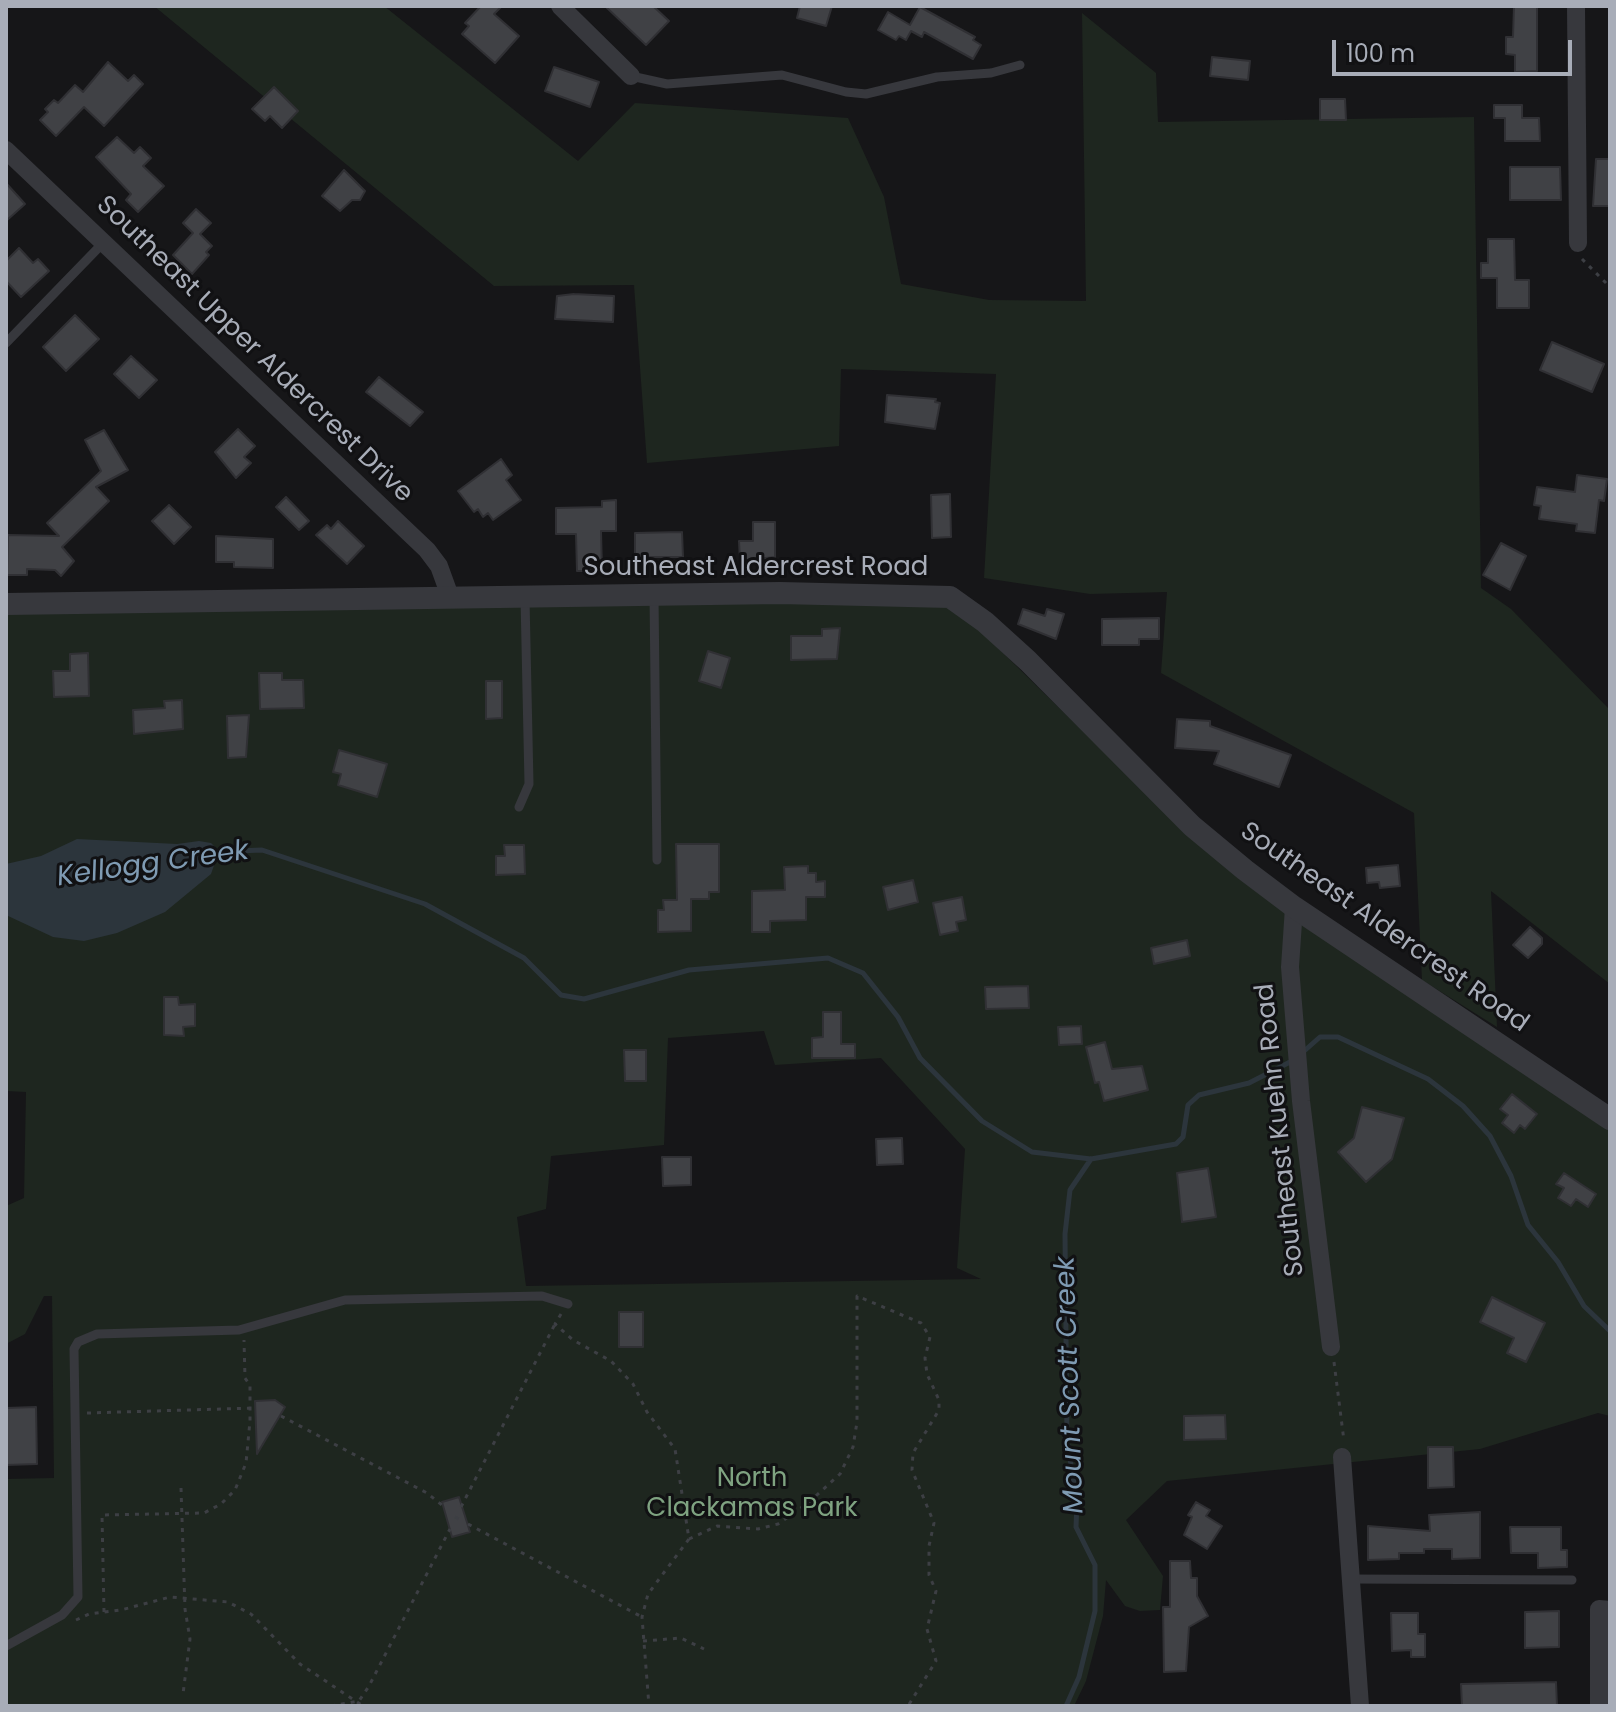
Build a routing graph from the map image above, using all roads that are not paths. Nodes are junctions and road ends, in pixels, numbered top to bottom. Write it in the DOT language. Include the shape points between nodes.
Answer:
graph roads {
  1 [pos="560,6"];
  2 [pos="1576,6"];
  3 [pos="1020,65"];
  4 [pos="631,76"];
  5 [pos="6,150"];
  6 [pos="104,242"];
  7 [pos="1578,243"];
  8 [pos="6,343"];
  9 [pos="654,595"];
  10 [pos="525,598"];
  11 [pos="451,599"];
  12 [pos="6,604"];
  13 [pos="519,807"];
  14 [pos="657,860"];
  15 [pos="1294,907"];
  16 [pos="1610,1119"];
  17 [pos="568,1304"];
  18 [pos="1331,1347"];
  19 [pos="1342,1457"];
  20 [pos="1350,1579"];
  21 [pos="1572,1580"];
  22 [pos="1604,1610"];
  23 [pos="6,1646"];
  24 [pos="1360,1706"];
  25 [pos="1599,1706"];
  1 -- 4 [label="street"];
  2 -- 7 [label="street"];
  3 -- 4 [label="lane" via="866,94 782,75 667,84"];
  5 -- 6 [label="street, Southeast Upper Aldercrest Drive"];
  6 -- 8 [label="lane"];
  6 -- 11 [label="street, Southeast Upper Aldercrest Drive" via="427,550"];
  9 -- 10 [label="street, Southeast Aldercrest Road"];
  9 -- 14 [label="lane"];
  9 -- 15 [label="street, Southeast Aldercrest Road" via="950,597 1028,661 1192,826"];
  10 -- 11 [label="street, Southeast Aldercrest Road"];
  10 -- 13 [label="lane" via="529,784"];
  11 -- 12 [label="street, Southeast Aldercrest Road"];
  15 -- 16 [label="street, Southeast Aldercrest Road"];
  15 -- 18 [label="street, Southeast Kuehn Road" via="1289,946 1301,1101"];
  17 -- 23 [label="lane" via="542,1296 345,1300 239,1330 97,1334 78,1342 74,1349 79,1590 74,1605 62,1615"];
  19 -- 20 [label="street"];
  20 -- 21 [label="lane"];
  20 -- 24 [label="street"];
  22 -- 25 [label="street"];
}
